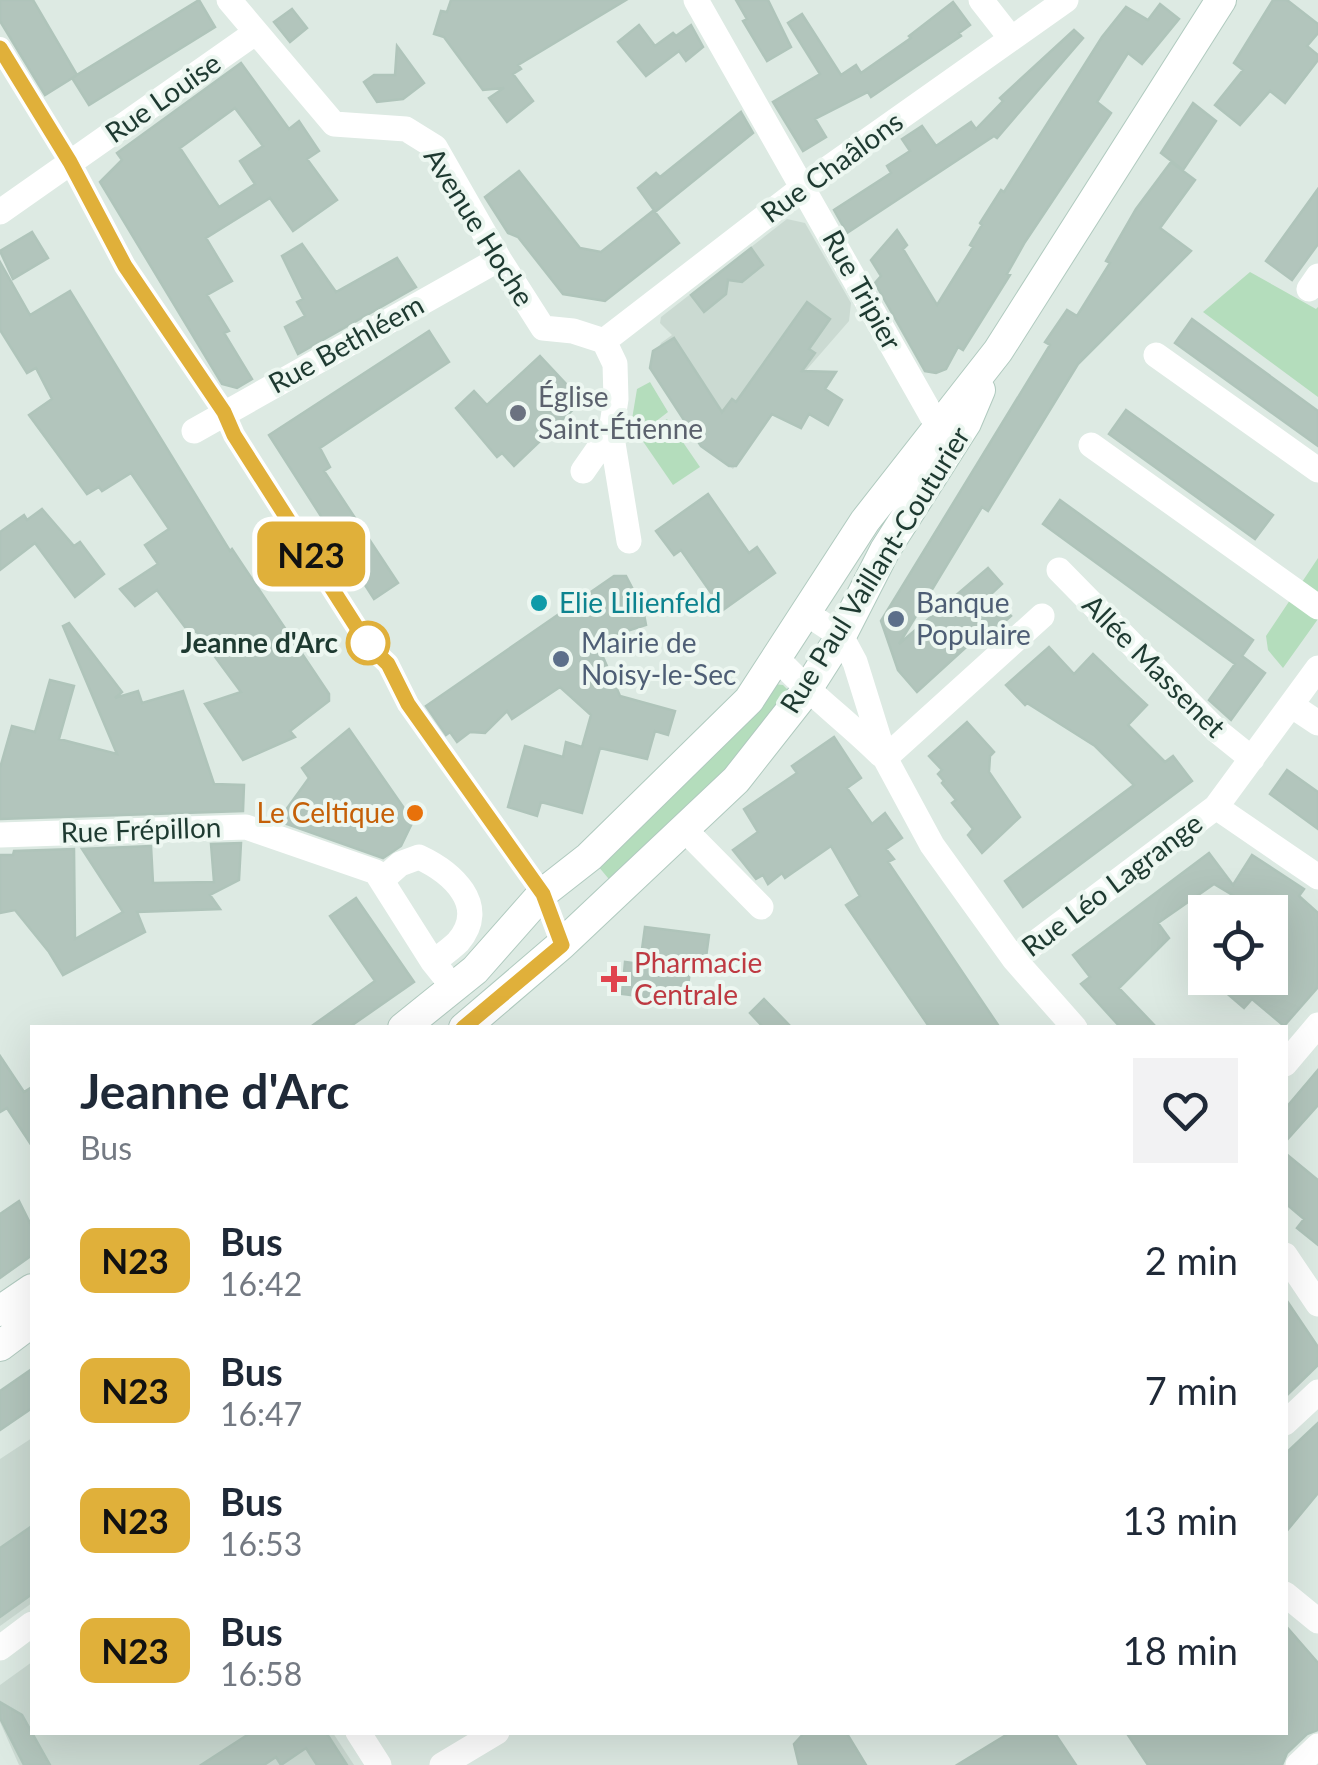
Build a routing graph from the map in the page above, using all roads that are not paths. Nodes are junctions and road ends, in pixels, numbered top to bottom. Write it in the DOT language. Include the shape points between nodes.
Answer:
graph roads {
  1 [pos="230,0"];
  2 [pos="696,0"];
  3 [pos="982,0"];
  4 [pos="1066,0"];
  5 [pos="1221,0"];
  6 [pos="255,33"];
  7 [pos="1010,37"];
  8 [pos="804,186"];
  9 [pos="0,212"];
  10 [pos="498,258"];
  11 [pos="604,341"];
  12 [pos="998,351"];
  13 [pos="1156,354"];
  14 [pos="938,425"];
  15 [pos="194,431"];
  16 [pos="611,432"];
  17 [pos="1091,445"];
  18 [pos="1318,470"];
  19 [pos="583,471"];
  20 [pos="865,521"];
  21 [pos="629,541"];
  22 [pos="885,550"];
  23 [pos="1059,570"];
  24 [pos="1318,607"];
  25 [pos="806,613"];
  26 [pos="1042,616"];
  27 [pos="841,636"];
  28 [pos="777,658"];
  29 [pos="1318,668"];
  30 [pos="806,691"];
  31 [pos="1291,704"];
  32 [pos="1318,723"];
  33 [pos="884,758"];
  34 [pos="1252,758"];
  35 [pos="1216,806"];
  36 [pos="685,830"];
  37 [pos="0,835"];
  38 [pos="1318,877"];
  39 [pos="382,880"];
  40 [pos="543,894"];
  41 [pos="761,907"];
  42 [pos="518,924"];
  43 [pos="562,945"];
  44 [pos="1014,959"];
  45 [pos="434,962"];
  46 [pos="534,970"];
  47 [pos="453,987"];
  48 [pos="407,1025"];
  49 [pos="468,1025"];
  50 [pos="1073,1025"];
  51 [pos="1318,1025"];
  52 [pos="1288,1060"];
  53 [pos="1288,1259"];
  54 [pos="30,1290"];
  55 [pos="1318,1304"];
  56 [pos="0,1311"];
  57 [pos="30,1324"];
  58 [pos="0,1346"];
  59 [pos="1318,1392"];
  60 [pos="1288,1420"];
  61 [pos="1288,1596"];
  62 [pos="1318,1621"];
  63 [pos="30,1626"];
  64 [pos="0,1648"];
  65 [pos="360,1735"];
  66 [pos="491,1735"];
  67 [pos="1318,1746"];
  68 [pos="375,1762"];
  69 [pos="442,1765"];
  70 [pos="1298,1765"];
  1 -- 6 [label="street, Avenue Hoche"];
  2 -- 8 [label="street, Rue Tripier"];
  3 -- 7 [label="street"];
  4 -- 7 [label="street, Rue Chaâlons"];
  5 -- 12 [label="main road, Rue Paul Vaillant-Couturier"];
  6 -- 9 [label="street, Rue Louise"];
  6 -- 10 [label="street, Avenue Hoche" via="334,124 406,128 436,147"];
  7 -- 8 [label="street, Rue Chaâlons"];
  8 -- 11 [label="street, Rue Chaâlons"];
  8 -- 14 [label="street, Rue Tripier"];
  10 -- 11 [label="street, Avenue Hoche" via="543,328"];
  10 -- 15 [label="street, Rue Bethléem"];
  11 -- 16 [label="street" via="615,364"];
  12 -- 14 [label="main road, Rue Paul Vaillant-Couturier"];
  12 -- 22 [label="main road, Rue Paul Vaillant-Couturier" via="966,423"];
  13 -- 18 [label="street"];
  14 -- 20 [label="main road, Rue Paul Vaillant-Couturier"];
  16 -- 19 [label="street"];
  16 -- 21 [label="street"];
  17 -- 24 [label="street"];
  20 -- 22 [label="street" via="878,531"];
  20 -- 25 [label="main road, Rue Paul Vaillant-Couturier"];
  22 -- 27 [label="main road, Rue Paul Vaillant-Couturier"];
  23 -- 34 [label="street, Allée Massenet" via="1216,730"];
  25 -- 27 [label="street"];
  25 -- 28 [label="main road, Rue Paul Vaillant-Couturier"];
  26 -- 33 [label="street"];
  27 -- 30 [label="main road, Rue Paul Vaillant-Couturier"];
  27 -- 33 [label="street"];
  28 -- 30 [label="street"];
  28 -- 40 [label="main road, Rue Paul Vaillant-Couturier" via="710,740"];
  29 -- 31 [label="street, Rue Léo Lagrange"];
  30 -- 33 [label="street"];
  30 -- 36 [label="main road, Rue Paul Vaillant-Couturier" via="736,780"];
  31 -- 32 [label="street"];
  31 -- 34 [label="street, Rue Léo Lagrange"];
  33 -- 44 [label="street" via="932,844"];
  34 -- 35 [label="street, Rue Léo Lagrange"];
  35 -- 38 [label="street"];
  35 -- 44 [label="street, Rue Léo Lagrange"];
  36 -- 41 [label="street"];
  36 -- 43 [label="main road, Rue Paul Vaillant-Couturier"];
  37 -- 39 [label="street, Rue Frépillon" via="246,827 376,872"];
  39 -- 45 [label="street"];
  39 -- 45 [label="street" via="419,857 460,884 469,921 460,941"];
  40 -- 42 [label="main road, Rue Paul Vaillant-Couturier"];
  40 -- 43 [label="main road"];
  42 -- 46 [label="main road"];
  42 -- 47 [label="main road, Rue Paul Vaillant-Couturier"];
  43 -- 46 [label="main road, Rue Paul Vaillant-Couturier"];
  44 -- 50 [label="street"];
  45 -- 47 [label="street"];
  46 -- 49 [label="main road, Rue Paul Vaillant-Couturier"];
  47 -- 48 [label="main road, Rue Paul Vaillant-Couturier"];
  51 -- 52 [label="street"];
  53 -- 55 [label="street"];
  54 -- 56 [label="main road"];
  57 -- 58 [label="main road"];
  59 -- 60 [label="street"];
  61 -- 62 [label="street"];
  63 -- 64 [label="street"];
  65 -- 68 [label="street"];
  66 -- 69 [label="street"];
  67 -- 70 [label="street"];
}
